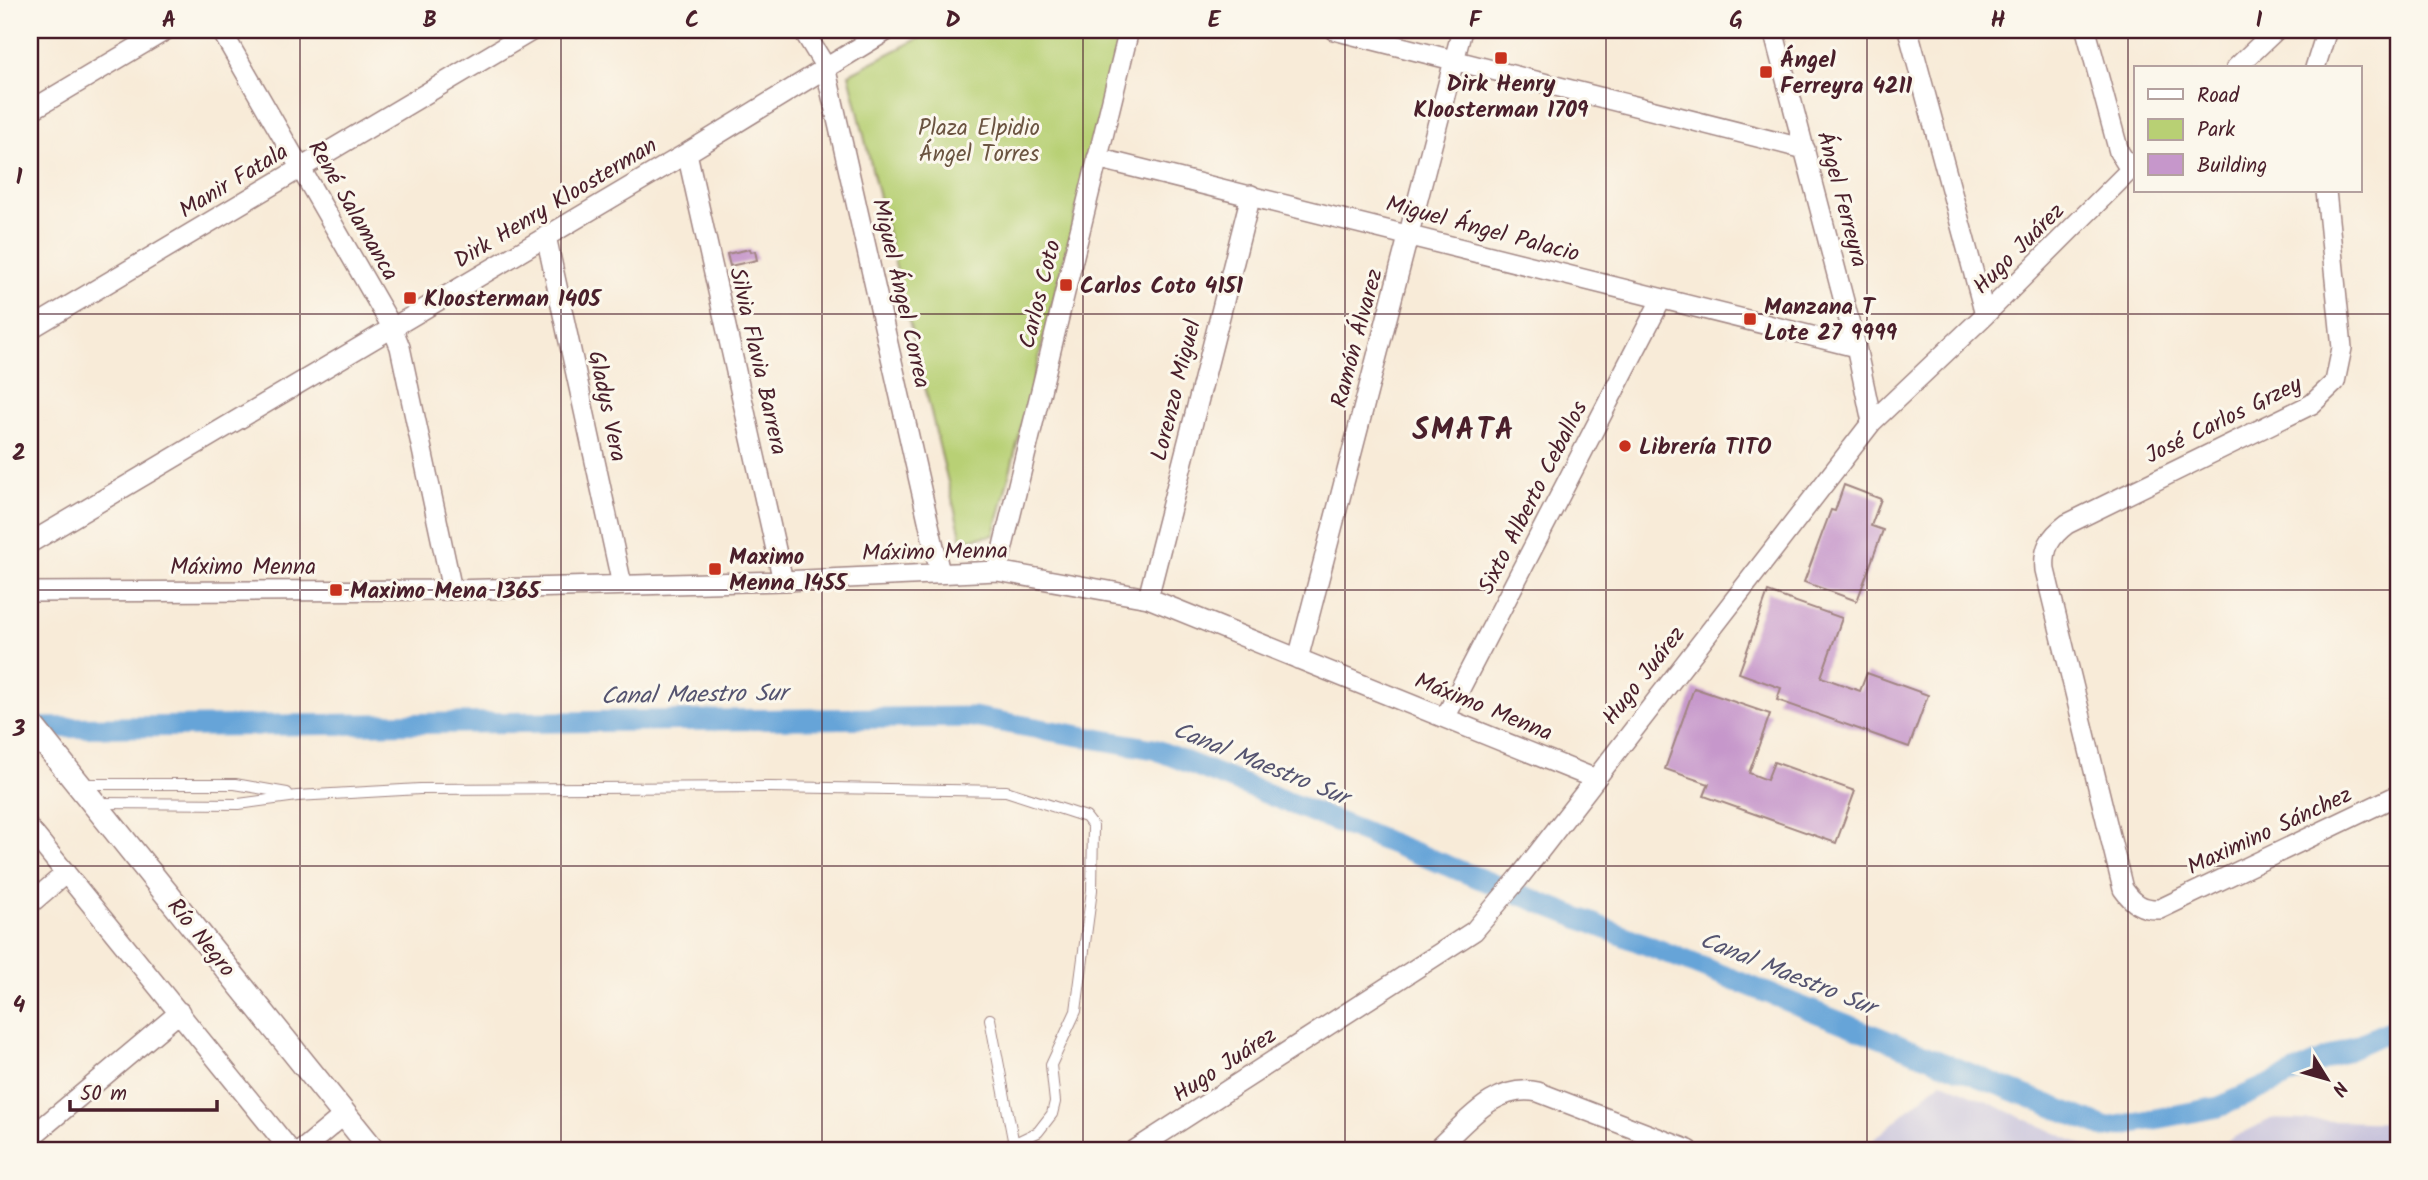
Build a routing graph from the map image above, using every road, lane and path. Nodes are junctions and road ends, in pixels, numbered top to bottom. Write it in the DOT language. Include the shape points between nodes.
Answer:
graph roads {
  1 [pos="166,30"];
  2 [pos="221,30"];
  3 [pos="533,30"];
  4 [pos="803,30"];
  5 [pos="888,30"];
  6 [pos="1129,30"];
  7 [pos="1334,30"];
  8 [pos="1462,30"];
  9 [pos="1773,30"];
  10 [pos="1908,30"];
  11 [pos="2086,30"];
  12 [pos="2327,30"];
  13 [pos="2273,31"];
  14 [pos="1454,60"];
  15 [pos="825,66"];
  16 [pos="2238,66"];
  17 [pos="2316,66"];
  18 [pos="30,111"];
  19 [pos="1805,149"];
  20 [pos="687,153"];
  21 [pos="1097,158"];
  22 [pos="2133,167"];
  23 [pos="302,168"];
  24 [pos="2326,192"];
  25 [pos="1251,195"];
  26 [pos="1409,234"];
  27 [pos="546,236"];
  28 [pos="1661,300"];
  29 [pos="1985,315"];
  30 [pos="393,327"];
  31 [pos="30,329"];
  32 [pos="1856,347"];
  33 [pos="1872,422"];
  34 [pos="30,543"];
  35 [pos="996,571"];
  36 [pos="940,573"];
  37 [pos="783,581"];
  38 [pos="622,585"];
  39 [pos="452,590"];
  40 [pos="30,592"];
  41 [pos="1147,598"];
  42 [pos="1298,659"];
  43 [pos="1446,716"];
  44 [pos="30,724"];
  45 [pos="1594,778"];
  46 [pos="87,793"];
  47 [pos="2398,795"];
  48 [pos="298,796"];
  49 [pos="30,829"];
  50 [pos="66,873"];
  51 [pos="30,904"];
  52 [pos="2160,909"];
  53 [pos="180,1012"];
  54 [pos="990,1019"];
  55 [pos="344,1115"];
  56 [pos="30,1138"];
  57 [pos="1014,1147"];
  58 [pos="290,1150"];
  59 [pos="302,1150"];
  60 [pos="373,1150"];
  61 [pos="1135,1150"];
  62 [pos="1436,1150"];
  63 [pos="1689,1150"];
  1 -- 18 [label="street"];
  2 -- 23 [label="street, René Salamanca"];
  3 -- 23 [label="street, Manir Fatala"];
  4 -- 15 [label="street, Miguel Ángel Correa"];
  5 -- 15 [label="street, Dirk Henry Kloosterman"];
  6 -- 21 [label="street, Carlos Coto"];
  7 -- 14 [label="street"];
  8 -- 14 [label="street, Ramón Álvarez"];
  9 -- 19 [label="street, Ángel Ferreyra"];
  10 -- 29 [label="street"];
  11 -- 22 [label="street" via="2119,152"];
  12 -- 17 [label="street"];
  13 -- 16 [label="street"];
  14 -- 19 [label="street"];
  14 -- 26 [label="street, Ramón Álvarez"];
  15 -- 20 [label="street, Dirk Henry Kloosterman"];
  15 -- 36 [label="street, Miguel Ángel Correa"];
  19 -- 32 [label="street, Ángel Ferreyra"];
  20 -- 27 [label="street, Dirk Henry Kloosterman"];
  20 -- 37 [label="street, Silvia Flavia Barrera"];
  21 -- 25 [label="street, Miguel Ángel Palacio"];
  21 -- 35 [label="street, Carlos Coto"];
  22 -- 29 [label="street, Hugo Juárez"];
  23 -- 30 [label="street, René Salamanca"];
  23 -- 31 [label="street, Manir Fatala"];
  24 -- 52 [label="street, José Carlos Grzey" via="2342,348 2335,382 2312,404 2067,524 2047,545 2045,570 2123,889 2147,910"];
  25 -- 26 [label="street, Miguel Ángel Palacio"];
  25 -- 41 [label="street, Lorenzo Miguel"];
  26 -- 28 [label="street, Miguel Ángel Palacio"];
  26 -- 42 [label="street, Ramón Álvarez"];
  27 -- 30 [label="street, Dirk Henry Kloosterman"];
  27 -- 38 [label="street, Gladys Vera"];
  28 -- 32 [label="street, Miguel Ángel Palacio"];
  28 -- 43 [label="street, Sixto Alberto Ceballos"];
  29 -- 33 [label="street, Hugo Juárez"];
  30 -- 34 [label="street, Dirk Henry Kloosterman"];
  30 -- 39 [label="street, René Salamanca"];
  32 -- 33 [label="street, Ángel Ferreyra"];
  33 -- 45 [label="street, Hugo Juárez"];
  35 -- 36 [label="street, Máximo Menna"];
  35 -- 41 [label="street, Máximo Menna"];
  36 -- 37 [label="street, Máximo Menna"];
  37 -- 38 [label="street, Máximo Menna"];
  38 -- 39 [label="street, Máximo Menna"];
  39 -- 40 [label="street, Máximo Menna"];
  41 -- 42 [label="street, Máximo Menna"];
  42 -- 43 [label="street, Máximo Menna"];
  43 -- 45 [label="street, Máximo Menna"];
  44 -- 46 [label="street, Río Negro"];
  45 -- 61 [label="street, Hugo Juárez" via="1474,931"];
  46 -- 48 [label="lane" via="239,804"];
  46 -- 48 [label="lane" via="235,783"];
  46 -- 55 [label="street, Río Negro"];
  47 -- 52 [label="street, Maximino Sánchez"];
  48 -- 57 [label="lane" via="420,789 1006,791 1086,817 1093,826 1092,890 1076,1011 1051,1065 1052,1114 1038,1132"];
  49 -- 50 [label="street"];
  50 -- 51 [label="street"];
  50 -- 53 [label="street"];
  53 -- 56 [label="street"];
  53 -- 58 [label="street"];
  54 -- 57 [label="lane"];
  55 -- 59 [label="street"];
  55 -- 60 [label="street, Río Negro"];
  62 -- 63 [label="street" via="1490,1100 1520,1088"];
}
